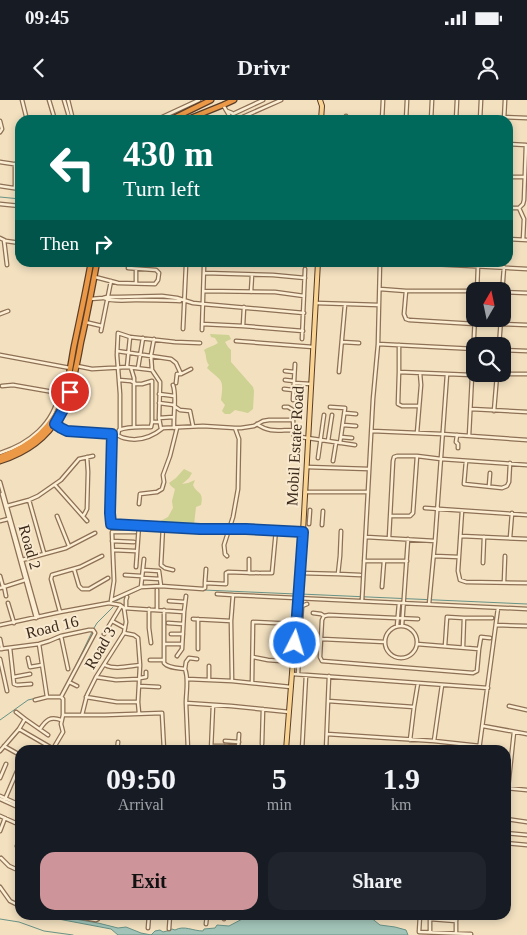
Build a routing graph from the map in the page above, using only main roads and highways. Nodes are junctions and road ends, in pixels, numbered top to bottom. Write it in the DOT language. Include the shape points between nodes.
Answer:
graph roads {
  1 [pos="228,100"];
  2 [pos="234,100"];
  3 [pos="320,100"];
  4 [pos="211,101"];
  5 [pos="182,115"];
  6 [pos="193,115"];
  7 [pos="198,115"];
  8 [pos="321,115"];
  9 [pos="90,267"];
  10 [pos="96,267"];
  11 [pos="318,267"];
  12 [pos="68,388"];
  13 [pos="0,457"];
  14 [pos="0,461"];
  15 [pos="286,745"];
  1 -- 6 [label="highway"];
  2 -- 7 [label="highway"];
  3 -- 8 [label="main road"];
  4 -- 5 [label="highway"];
  9 -- 12 [label="highway"];
  10 -- 12 [label="highway" via="77,366"];
  11 -- 15 [label="main road, Mobil Estate Road" via="303,532"];
  12 -- 13 [label="highway" via="57,413 44,431 23,447"];
  12 -- 14 [label="highway" via="65,406 44,437 34,446"];
}
